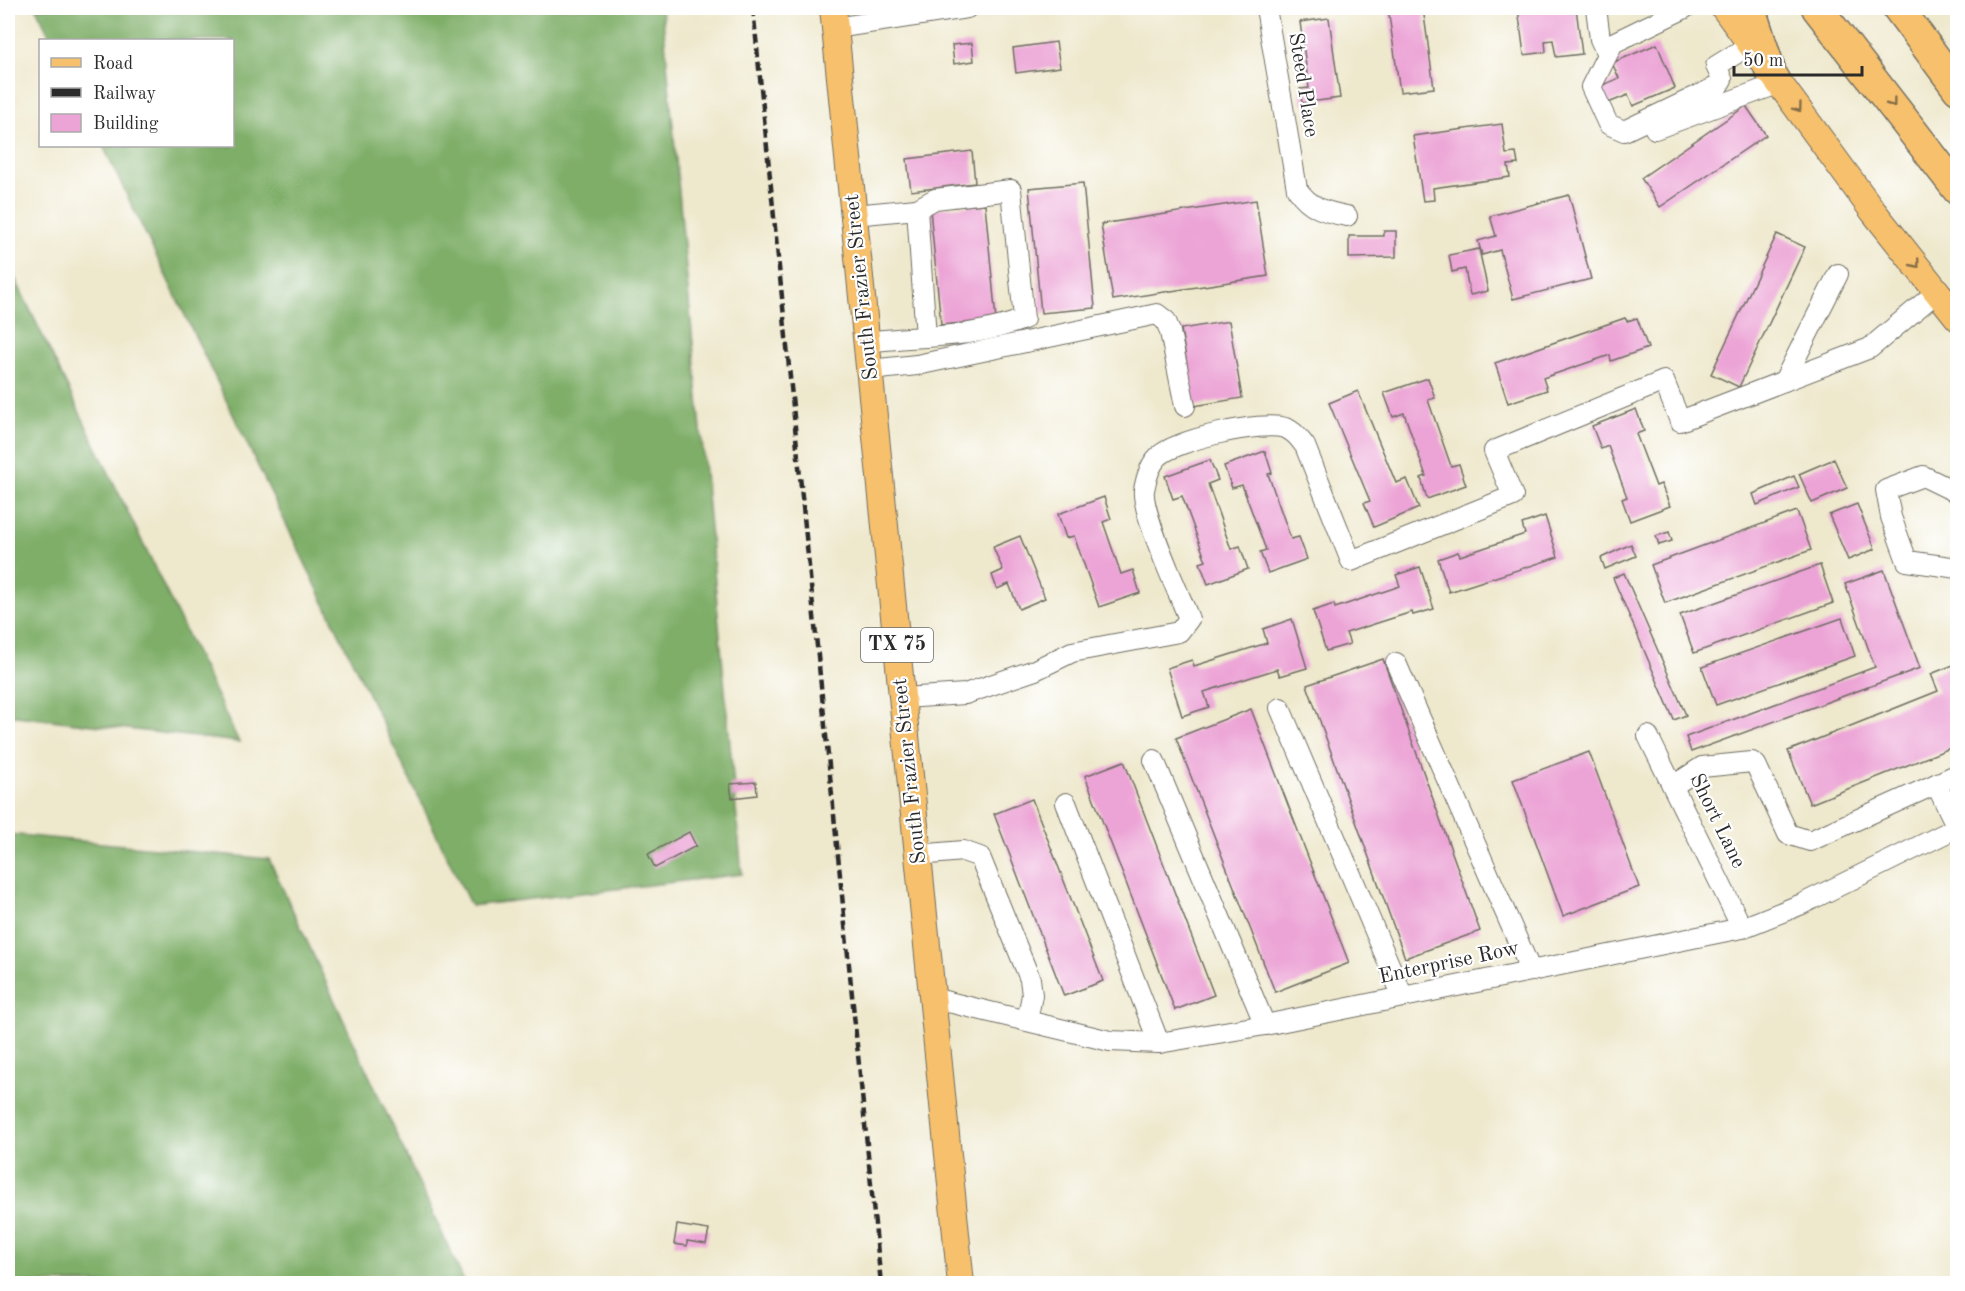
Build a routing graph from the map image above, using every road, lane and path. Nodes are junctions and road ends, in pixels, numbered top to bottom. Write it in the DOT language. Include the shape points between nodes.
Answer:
graph roads {
  1 [pos="967,8"];
  2 [pos="1266,8"];
  3 [pos="1596,8"];
  4 [pos="1685,8"];
  5 [pos="1724,8"];
  6 [pos="1750,8"];
  7 [pos="1817,8"];
  8 [pos="1898,8"];
  9 [pos="924,12"];
  10 [pos="887,14"];
  11 [pos="834,18"];
  12 [pos="1750,45"];
  13 [pos="1606,52"];
  14 [pos="1775,76"];
  15 [pos="1958,89"];
  16 [pos="1655,129"];
  17 [pos="1958,190"];
  18 [pos="917,209"];
  19 [pos="854,215"];
  20 [pos="1347,216"];
  21 [pos="1838,274"];
  22 [pos="1938,291"];
  23 [pos="1958,318"];
  24 [pos="926,337"];
  25 [pos="867,342"];
  26 [pos="870,370"];
  27 [pos="1784,381"];
  28 [pos="1185,406"];
  29 [pos="1958,493"];
  30 [pos="1958,568"];
  31 [pos="1396,663"];
  32 [pos="903,698"];
  33 [pos="1280,708"];
  34 [pos="1648,736"];
  35 [pos="1154,760"];
  36 [pos="1958,774"];
  37 [pos="1936,784"];
  38 [pos="1673,786"];
  39 [pos="1066,803"];
  40 [pos="1957,827"];
  41 [pos="918,855"];
  42 [pos="1742,928"];
  43 [pos="1531,971"];
  44 [pos="1403,997"];
  45 [pos="933,998"];
  46 [pos="1027,1021"];
  47 [pos="1265,1025"];
  48 [pos="1159,1043"];
  49 [pos="961,1284"];
  1 -- 9 [label="street"];
  2 -- 20 [label="street, Steed Place" via="1297,189 1306,202 1326,212"];
  3 -- 13 [label="street"];
  4 -- 13 [label="street" via="1613,44"];
  5 -- 12 [label="main road"];
  6 -- 14 [label="highway"];
  7 -- 17 [label="highway, one-way"];
  8 -- 15 [label="highway"];
  9 -- 10 [label="street"];
  10 -- 11 [label="street"];
  11 -- 19 [label="main road, South Frazier Street / TX 75"];
  12 -- 13 [label="street" via="1716,66 1722,79 1718,86 1624,131 1608,124 1591,87"];
  12 -- 14 [label="main road"];
  14 -- 16 [label="street"];
  14 -- 22 [label="main road, one-way"];
  18 -- 19 [label="street"];
  18 -- 24 [label="street"];
  18 -- 24 [label="street" via="935,199 1011,189 1024,319 998,329"];
  19 -- 25 [label="main road, South Frazier Street / TX 75"];
  21 -- 27 [label="street"];
  22 -- 23 [label="main road"];
  22 -- 27 [label="street" via="1870,348"];
  24 -- 25 [label="street"];
  25 -- 26 [label="main road, South Frazier Street / TX 75"];
  26 -- 28 [label="street" via="928,363 1157,314 1166,321 1170,332"];
  26 -- 32 [label="main road, South Frazier Street / TX 75"];
  27 -- 32 [label="street" via="1680,421 1664,381 1504,447 1494,452 1513,496 1352,561 1305,446 1287,428 1247,428 1174,444 1157,457 1149,472 1143,501 1190,619 1179,632 1072,652 1035,670 965,694"];
  29 -- 30 [label="street" via="1923,476 1887,490 1891,517 1907,561"];
  31 -- 43 [label="street"];
  32 -- 41 [label="main road, South Frazier Street / TX 75"];
  33 -- 44 [label="street"];
  34 -- 38 [label="street, Short Lane"];
  35 -- 47 [label="street"];
  36 -- 37 [label="street"];
  37 -- 38 [label="street" via="1810,841 1788,834 1752,762 1702,767"];
  37 -- 40 [label="street"];
  38 -- 42 [label="street, Short Lane"];
  39 -- 48 [label="street"];
  40 -- 42 [label="street, Enterprise Row" via="1802,904"];
  41 -- 45 [label="main road, South Frazier Street / TX 75"];
  41 -- 46 [label="street" via="963,851 980,857 1030,979 1032,995"];
  42 -- 43 [label="street, Enterprise Row"];
  43 -- 44 [label="street, Enterprise Row"];
  44 -- 47 [label="street, Enterprise Row"];
  45 -- 46 [label="street, Enterprise Row"];
  45 -- 49 [label="main road, South Frazier Street / TX 75"];
  46 -- 48 [label="street, Enterprise Row" via="1110,1041"];
  47 -- 48 [label="street, Enterprise Row"];
}
